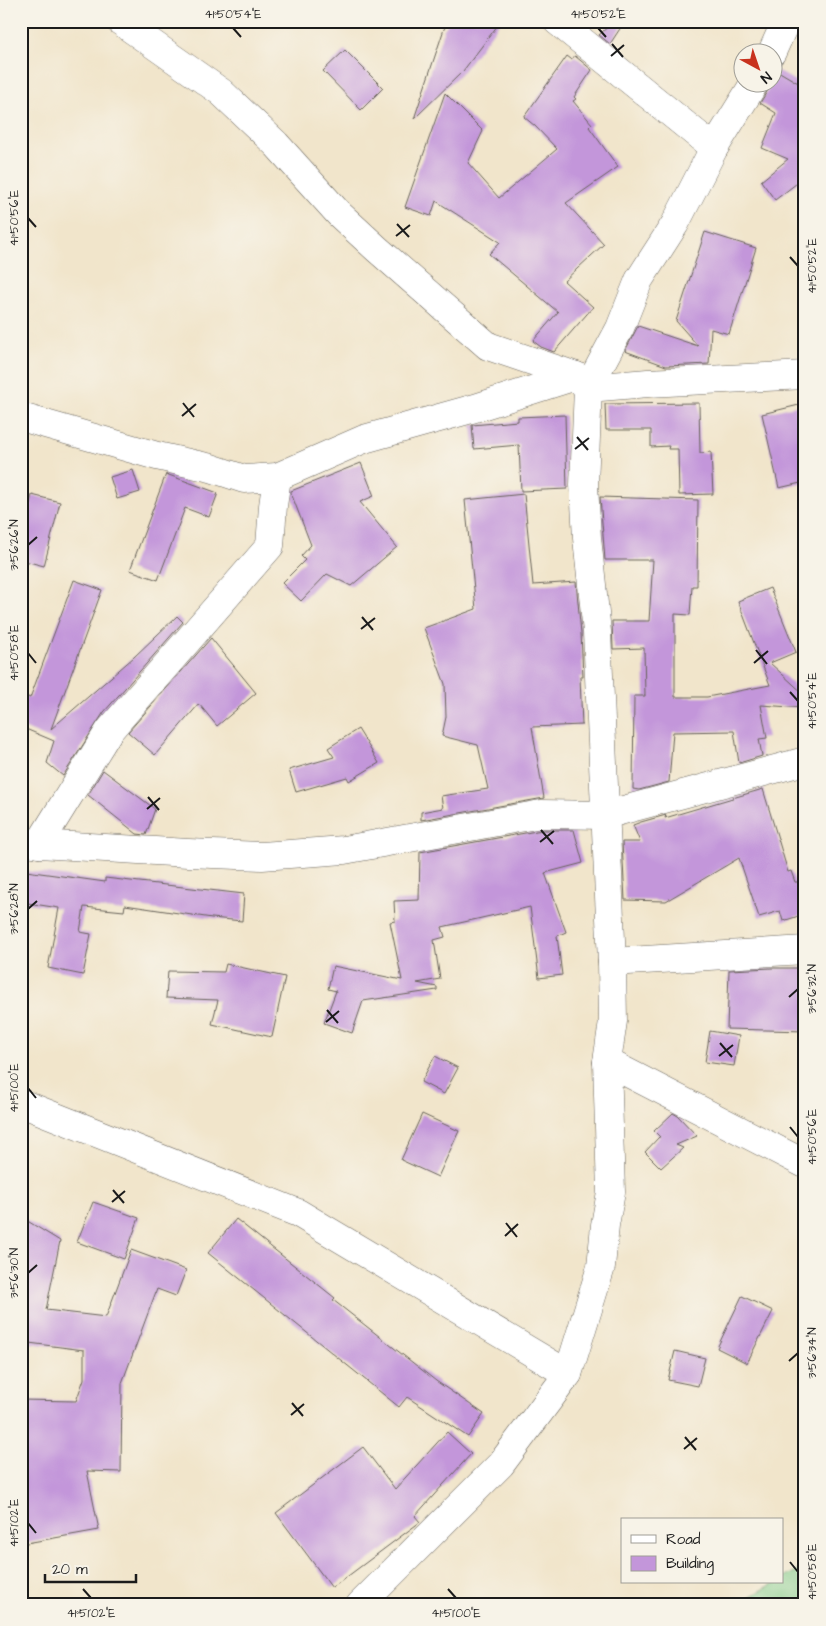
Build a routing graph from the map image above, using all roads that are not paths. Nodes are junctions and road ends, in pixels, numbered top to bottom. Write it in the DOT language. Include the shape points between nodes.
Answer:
graph roads {
  1 [pos="120,21"];
  2 [pos="557,21"];
  3 [pos="786,21"];
  4 [pos="777,42"];
  5 [pos="749,92"];
  6 [pos="714,148"];
  7 [pos="805,375"];
  8 [pos="582,382"];
  9 [pos="21,417"];
  10 [pos="277,477"];
  11 [pos="805,761"];
  12 [pos="604,816"];
  13 [pos="30,842"];
  14 [pos="805,950"];
  15 [pos="612,962"];
  16 [pos="607,1062"];
  17 [pos="21,1103"];
  18 [pos="805,1164"];
  19 [pos="568,1374"];
  20 [pos="360,1605"];
  1 -- 8 [label="street" via="221,92 276,144 339,214 488,346"];
  2 -- 6 [label="street"];
  3 -- 4 [label="street"];
  5 -- 6 [label="street"];
  6 -- 8 [label="street" via="675,224 639,280 620,328"];
  7 -- 8 [label="street" via="648,383"];
  8 -- 10 [label="street" via="364,439"];
  8 -- 12 [label="street" via="587,538 598,632"];
  9 -- 10 [label="street" via="244,479"];
  10 -- 13 [label="street" via="270,546 109,731"];
  11 -- 12 [label="street"];
  12 -- 13 [label="street" via="541,814 344,850 262,856"];
  12 -- 15 [label="street"];
  14 -- 15 [label="street"];
  15 -- 16 [label="street" via="613,1021"];
  16 -- 18 [label="street"];
  16 -- 19 [label="street" via="611,1192 601,1267"];
  17 -- 19 [label="street" via="298,1213"];
  19 -- 20 [label="street" via="501,1464"];
}
